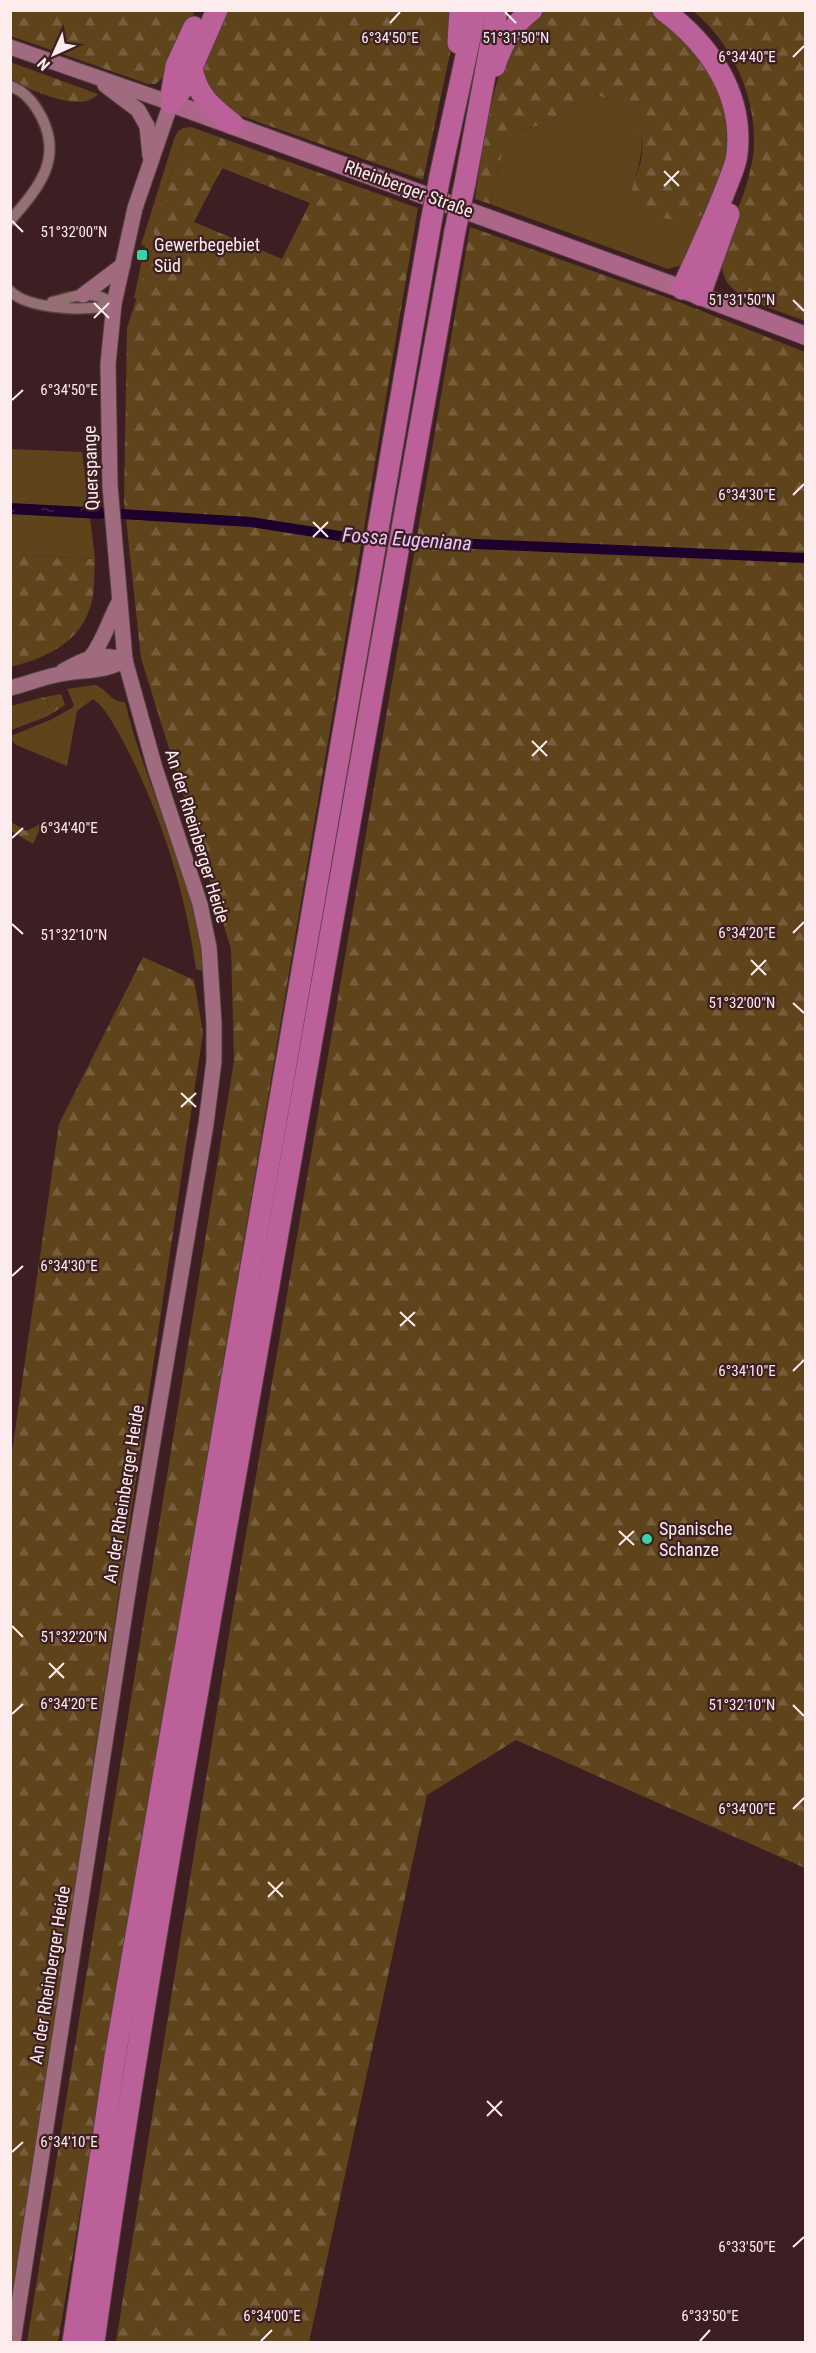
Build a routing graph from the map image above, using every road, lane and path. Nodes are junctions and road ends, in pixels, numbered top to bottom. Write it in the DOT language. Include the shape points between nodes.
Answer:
graph roads {
  1 [pos="202,10"];
  2 [pos="217,10"];
  3 [pos="460,10"];
  4 [pos="476,10"];
  5 [pos="497,10"];
  6 [pos="531,10"];
  7 [pos="663,10"];
  8 [pos="683,10"];
  9 [pos="10,47"];
  10 [pos="192,67"];
  11 [pos="96,77"];
  12 [pos="10,86"];
  13 [pos="481,92"];
  14 [pos="171,103"];
  15 [pos="452,120"];
  16 [pos="233,124"];
  17 [pos="151,161"];
  18 [pos="10,221"];
  19 [pos="123,265"];
  20 [pos="10,291"];
  21 [pos="691,292"];
  22 [pos="83,295"];
  23 [pos="40,304"];
  24 [pos="114,304"];
  25 [pos="806,336"];
  26 [pos="118,602"];
  27 [pos="92,657"];
  28 [pos="125,660"];
  29 [pos="57,674"];
  30 [pos="10,688"];
  31 [pos="13,2343"];
  32 [pos="73,2343"];
  33 [pos="94,2343"];
  1 -- 14 [label="highway" via="176,66"];
  2 -- 10 [label="highway"];
  3 -- 15 [label="highway" via="448,92"];
  4 -- 15 [label="highway"];
  5 -- 13 [label="highway"];
  6 -- 13 [label="highway" via="508,36 492,80"];
  7 -- 21 [label="highway" via="685,27 714,60 734,107 737,132 737,154 731,175"];
  8 -- 21 [label="highway" via="702,29 736,80 745,110 748,148 736,195"];
  9 -- 11 [label="street, Rheinberger Straße"];
  10 -- 14 [label="highway"];
  10 -- 16 [label="highway" via="204,99"];
  11 -- 14 [label="street, Rheinberger Straße"];
  11 -- 17 [label="street" via="138,110 147,126"];
  12 -- 18 [label="street" via="28,96 38,109 47,128 50,154 44,176"];
  13 -- 33 [label="highway, bridge" via="384,620 167,1870"];
  14 -- 16 [label="main road, Rheinberger Straße"];
  14 -- 17 [label="street, Querspange"];
  15 -- 32 [label="highway, bridge" via="361,621 115,2056"];
  16 -- 21 [label="main road, Rheinberger Straße"];
  17 -- 19 [label="street, Querspange" via="135,207"];
  19 -- 22 [label="street"];
  19 -- 24 [label="street, Querspange"];
  20 -- 23 [label="street" via="23,300"];
  21 -- 25 [label="main road, Rheinberger Straße"];
  22 -- 23 [label="street"];
  22 -- 24 [label="street" via="100,295"];
  23 -- 24 [label="street" via="99,309"];
  24 -- 26 [label="street, Querspange" via="108,364 110,486"];
  26 -- 27 [label="street" via="108,632"];
  26 -- 28 [label="street, Querspange"];
  27 -- 28 [label="street" via="109,655"];
  27 -- 29 [label="street"];
  28 -- 29 [label="street" via="113,668"];
  28 -- 31 [label="street, An der Rheinberger Heide" via="155,768 200,904 209,947 214,1061"];
  29 -- 30 [label="street"];
}
